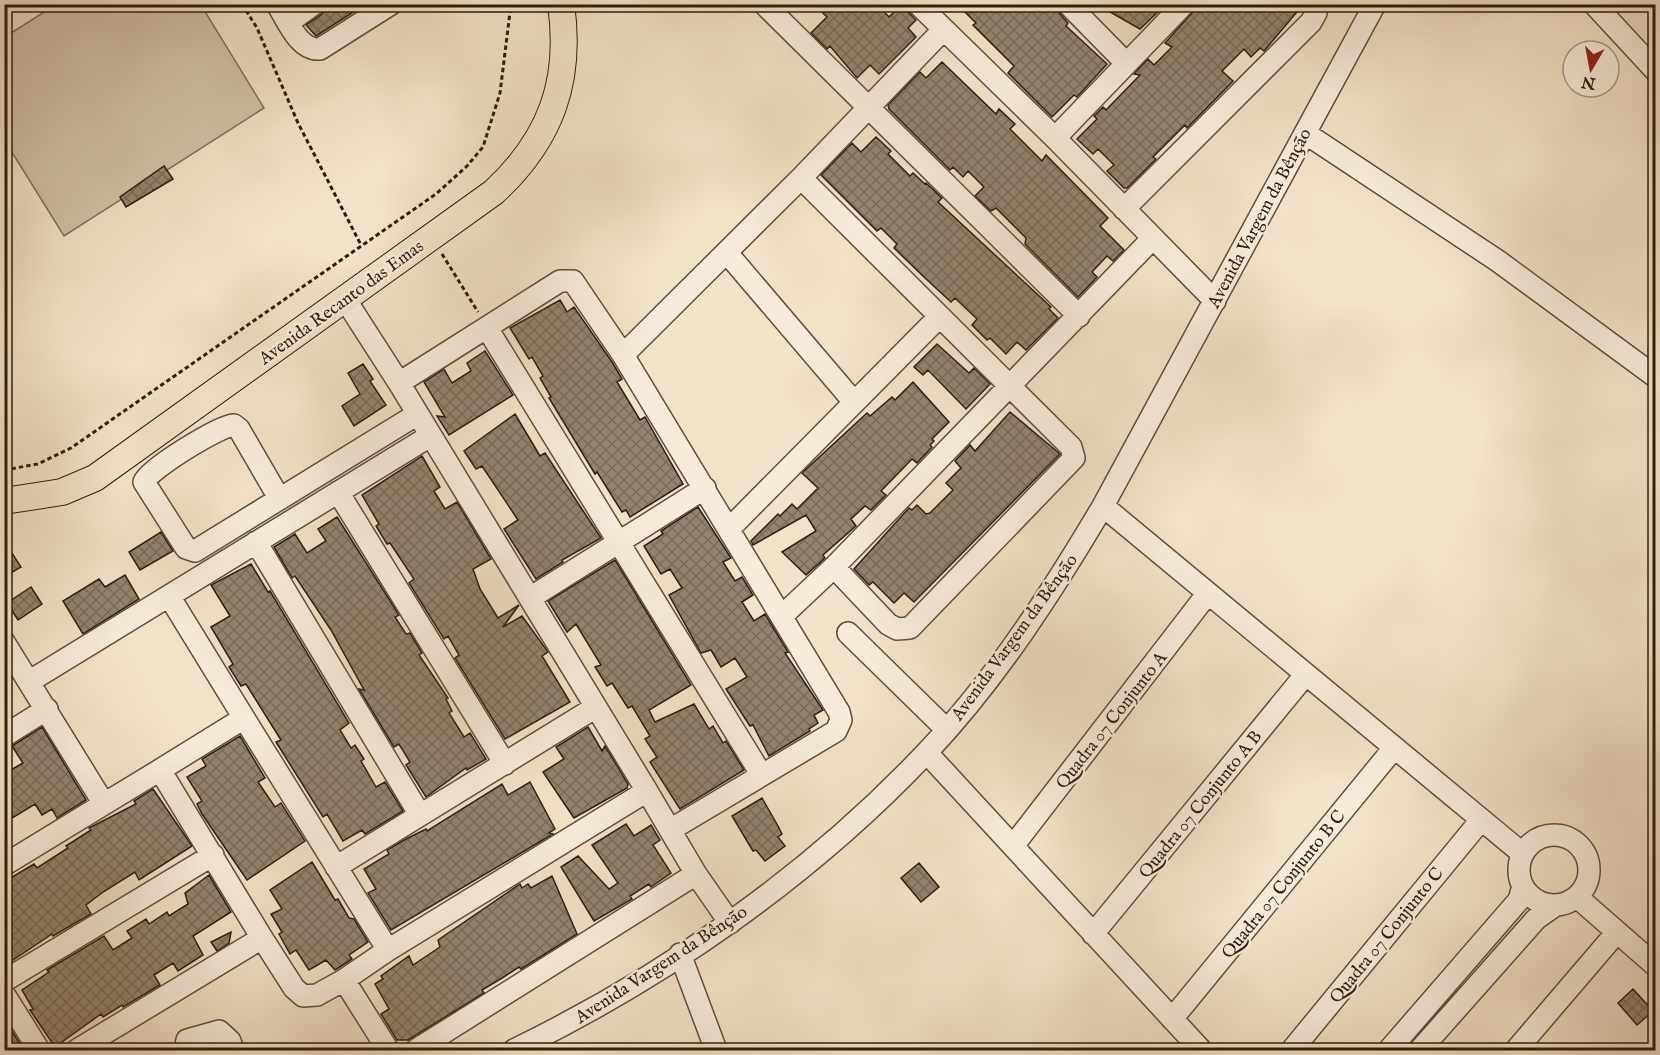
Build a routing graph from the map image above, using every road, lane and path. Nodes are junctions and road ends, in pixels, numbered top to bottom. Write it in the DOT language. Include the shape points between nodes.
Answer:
graph roads {
  1 [pos="242,4"];
  2 [pos="277,4"];
  3 [pos="314,4"];
  4 [pos="390,4"];
  5 [pos="511,4"];
  6 [pos="561,4"];
  7 [pos="764,4"];
  8 [pos="918,4"];
  9 [pos="1068,4"];
  10 [pos="1184,4"];
  11 [pos="1315,4"];
  12 [pos="1376,4"];
  13 [pos="1594,4"];
  14 [pos="289,22"];
  15 [pos="943,30"];
  16 [pos="1125,62"];
  17 [pos="1656,71"];
  18 [pos="870,107"];
  19 [pos="1305,133"];
  20 [pos="1055,138"];
  21 [pos="801,178"];
  22 [pos="1124,209"];
  23 [pos="432,237"];
  24 [pos="1152,239"];
  25 [pos="361,245"];
  26 [pos="727,253"];
  27 [pos="345,299"];
  28 [pos="1215,300"];
  29 [pos="1079,316"];
  30 [pos="939,317"];
  31 [pos="488,328"];
  32 [pos="623,355"];
  33 [pos="1656,377"];
  34 [pos="399,383"];
  35 [pos="1011,387"];
  36 [pos="854,402"];
  37 [pos="416,415"];
  38 [pos="430,436"];
  39 [pos="133,452"];
  40 [pos="4,470"];
  41 [pos="149,474"];
  42 [pos="705,488"];
  43 [pos="338,492"];
  44 [pos="279,498"];
  45 [pos="4,501"];
  46 [pos="1103,506"];
  47 [pos="730,528"];
  48 [pos="256,542"];
  49 [pos="621,542"];
  50 [pos="834,567"];
  51 [pos="1208,593"];
  52 [pos="169,596"];
  53 [pos="530,598"];
  54 [pos="783,615"];
  55 [pos="848,633"];
  56 [pos="4,642"];
  57 [pos="1306,674"];
  58 [pos="30,681"];
  59 [pos="596,707"];
  60 [pos="47,709"];
  61 [pos="244,718"];
  62 [pos="947,730"];
  63 [pos="4,736"];
  64 [pos="1394,748"];
  65 [pos="927,753"];
  66 [pos="505,764"];
  67 [pos="160,770"];
  68 [pos="761,774"];
  69 [pos="647,791"];
  70 [pos="104,804"];
  71 [pos="420,815"];
  72 [pos="1481,820"];
  73 [pos="670,830"];
  74 [pos="1013,846"];
  75 [pos="1522,854"];
  76 [pos="213,855"];
  77 [pos="4,865"];
  78 [pos="336,867"];
  79 [pos="696,874"];
  80 [pos="1523,886"];
  81 [pos="1577,897"];
  82 [pos="1556,905"];
  83 [pos="730,923"];
  84 [pos="1617,932"];
  85 [pos="1094,934"];
  86 [pos="262,938"];
  87 [pos="388,950"];
  88 [pos="681,954"];
  89 [pos="1656,966"];
  90 [pos="344,980"];
  91 [pos="4,981"];
  92 [pos="4,994"];
  93 [pos="1172,1019"];
  94 [pos="39,1050"];
  95 [pos="77,1050"];
  96 [pos="185,1050"];
  97 [pos="233,1050"];
  98 [pos="388,1050"];
  99 [pos="416,1050"];
  100 [pos="514,1050"];
  101 [pos="716,1050"];
  102 [pos="1201,1050"];
  103 [pos="1292,1050"];
  104 [pos="1389,1050"];
  105 [pos="1420,1050"];
  106 [pos="1516,1050"];
  1 -- 25 [label="path"];
  2 -- 14 [label="street"];
  3 -- 14 [label="street"];
  4 -- 14 [label="street" via="320,49 304,45"];
  5 -- 25 [label="path" via="500,93 483,147 436,194"];
  6 -- 23 [label="main road, Avenida Recanto das Emas" via="564,65 560,89 543,132 511,176"];
  7 -- 18 [label="street"];
  8 -- 15 [label="street"];
  9 -- 16 [label="street"];
  10 -- 16 [label="street"];
  11 -- 22 [label="street" via="1316,13 1311,21"];
  12 -- 19 [label="street, Avenida Vargem da Bênção"];
  13 -- 17 [label="street"];
  15 -- 18 [label="street"];
  15 -- 20 [label="street"];
  16 -- 20 [label="street"];
  18 -- 21 [label="street"];
  18 -- 29 [label="street"];
  19 -- 28 [label="street, Avenida Vargem da Bênção"];
  19 -- 33 [label="street" via="1498,261"];
  20 -- 22 [label="street"];
  21 -- 26 [label="street"];
  21 -- 30 [label="street"];
  22 -- 24 [label="street"];
  23 -- 27 [label="main road, Avenida Recanto das Emas"];
  23 -- 31 [label="path"];
  24 -- 28 [label="street"];
  24 -- 29 [label="street"];
  25 -- 40 [label="path" via="71,448 38,464"];
  26 -- 32 [label="street"];
  26 -- 36 [label="street"];
  27 -- 34 [label="street"];
  27 -- 39 [label="main road, Avenida Recanto das Emas"];
  28 -- 46 [label="street, Avenida Vargem da Bênção"];
  29 -- 35 [label="street"];
  30 -- 35 [label="street"];
  30 -- 36 [label="street"];
  31 -- 32 [label="street" via="567,280 578,286"];
  31 -- 34 [label="street"];
  31 -- 49 [label="street"];
  32 -- 42 [label="street"];
  34 -- 37 [label="street"];
  35 -- 50 [label="street"];
  35 -- 50 [label="street" via="1071,447 1074,458 1000,536 906,629 888,624"];
  36 -- 47 [label="street"];
  37 -- 38 [label="street"];
  37 -- 44 [label="street"];
  38 -- 43 [label="street"];
  38 -- 53 [label="street"];
  39 -- 41 [label="street"];
  39 -- 45 [label="main road, Avenida Recanto das Emas" via="79,486 46,496"];
  41 -- 44 [label="street" via="222,428 234,425"];
  41 -- 44 [label="street" via="145,485 186,548 192,551"];
  42 -- 47 [label="street"];
  42 -- 49 [label="street"];
  43 -- 48 [label="street"];
  43 -- 66 [label="street"];
  46 -- 51 [label="street"];
  46 -- 62 [label="street, Avenida Vargem da Bênção" via="1057,584"];
  47 -- 54 [label="street"];
  48 -- 52 [label="street"];
  48 -- 71 [label="street"];
  49 -- 53 [label="street"];
  49 -- 68 [label="street"];
  50 -- 54 [label="street"];
  51 -- 57 [label="street"];
  51 -- 74 [label="street, Quadra 07 Conjunto A"];
  52 -- 58 [label="street"];
  52 -- 61 [label="street"];
  53 -- 59 [label="street"];
  54 -- 68 [label="street" via="841,720 836,731"];
  55 -- 62 [label="street"];
  56 -- 58 [label="street"];
  57 -- 64 [label="street"];
  57 -- 85 [label="street, Quadra 07 Conjunto A B"];
  58 -- 60 [label="street"];
  59 -- 66 [label="street"];
  59 -- 69 [label="street"];
  60 -- 63 [label="street"];
  60 -- 70 [label="street"];
  61 -- 67 [label="street"];
  61 -- 78 [label="street"];
  62 -- 65 [label="street, Avenida Vargem da Bênção"];
  64 -- 72 [label="street"];
  64 -- 93 [label="street, Quadra 07 Conjunto B C"];
  65 -- 74 [label="street"];
  65 -- 83 [label="street, Avenida Vargem da Bênção" via="841,836"];
  66 -- 71 [label="street"];
  67 -- 70 [label="street"];
  67 -- 76 [label="street"];
  68 -- 73 [label="street"];
  69 -- 73 [label="street"];
  69 -- 87 [label="street"];
  70 -- 77 [label="street"];
  71 -- 78 [label="street"];
  72 -- 75 [label="street"];
  72 -- 103 [label="street, Quadra 07 Conjunto C"];
  73 -- 79 [label="street"];
  74 -- 85 [label="street"];
  75 -- 80 [label="street" via="1519,868"];
  75 -- 81 [label="street" via="1547,836 1559,835 1579,845 1589,866 1585,888"];
  76 -- 86 [label="street"];
  76 -- 91 [label="street"];
  78 -- 87 [label="street"];
  79 -- 83 [label="street"];
  79 -- 99 [label="street"];
  80 -- 82 [label="street" via="1534,898"];
  80 -- 104 [label="street" via="1519,900"];
  81 -- 82 [label="street"];
  81 -- 84 [label="street"];
  82 -- 105 [label="street" via="1536,919"];
  83 -- 88 [label="street, Avenida Vargem da Bênção"];
  84 -- 89 [label="street"];
  84 -- 106 [label="street"];
  85 -- 93 [label="street"];
  86 -- 90 [label="street" via="303,996 318,995"];
  86 -- 95 [label="street"];
  87 -- 90 [label="street"];
  88 -- 100 [label="street, Avenida Vargem da Bênção" via="571,1022"];
  88 -- 101 [label="street"];
  90 -- 98 [label="street"];
  92 -- 94 [label="street"];
  93 -- 102 [label="street"];
  96 -- 97 [label="street" via="187,1040 219,1031"];
}
